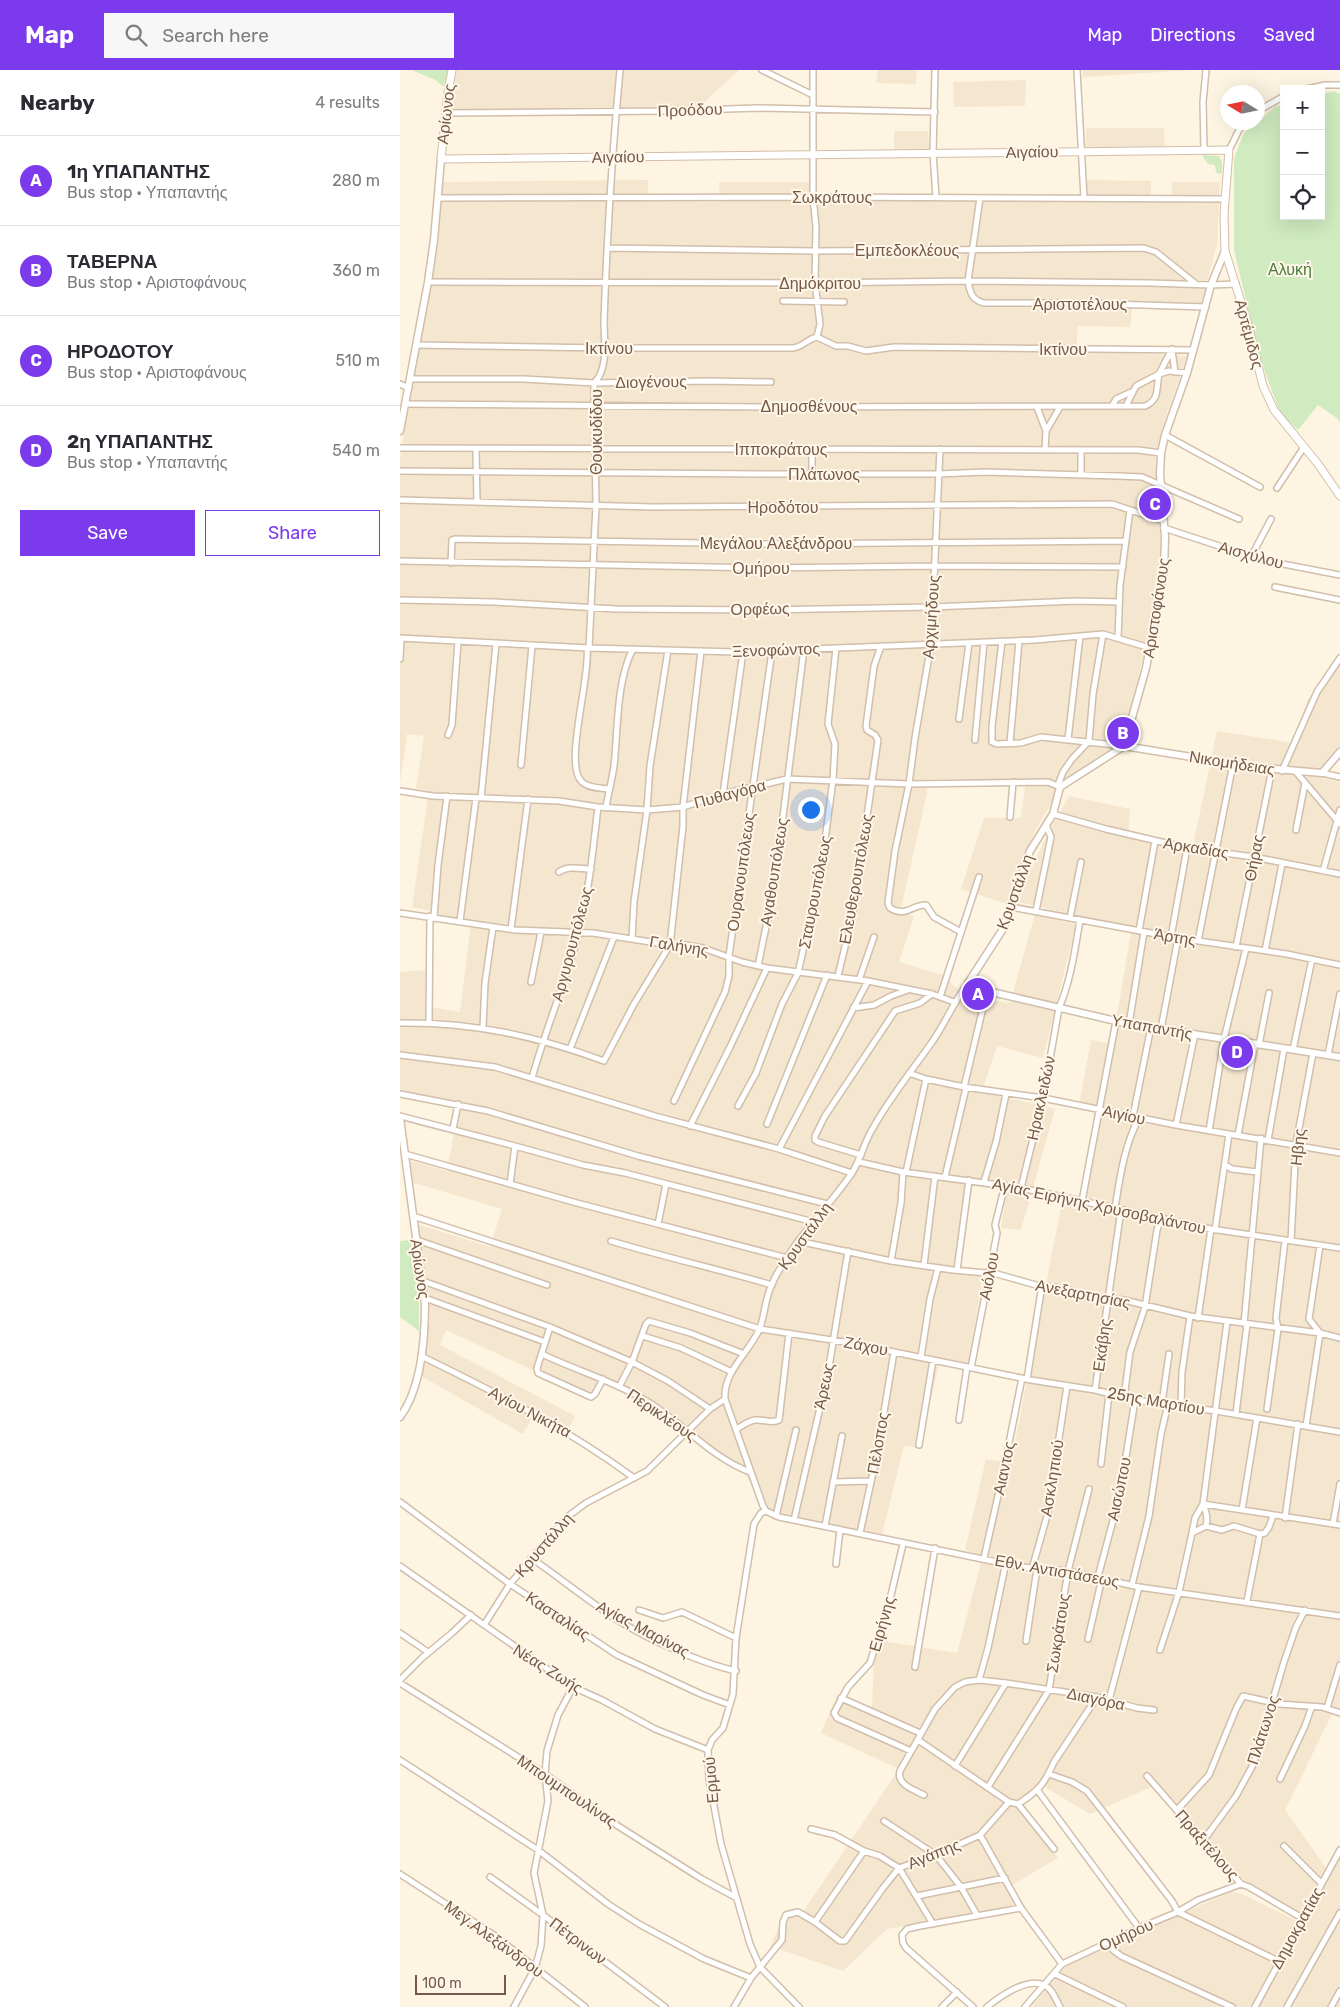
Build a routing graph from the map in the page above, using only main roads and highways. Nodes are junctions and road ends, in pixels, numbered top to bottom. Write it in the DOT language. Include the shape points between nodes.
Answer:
graph roads {
  1 [pos="452,70"];
  2 [pos="1229,150"];
  3 [pos="441,159"];
  4 [pos="1340,496"];
  1 -- 3 [label="main road, Αρίωνος"];
  2 -- 3 [label="main road, Αιγαίου"];
  2 -- 4 [label="main road, Αρτέμιδος" via="1225,251 1267,396"];
}
